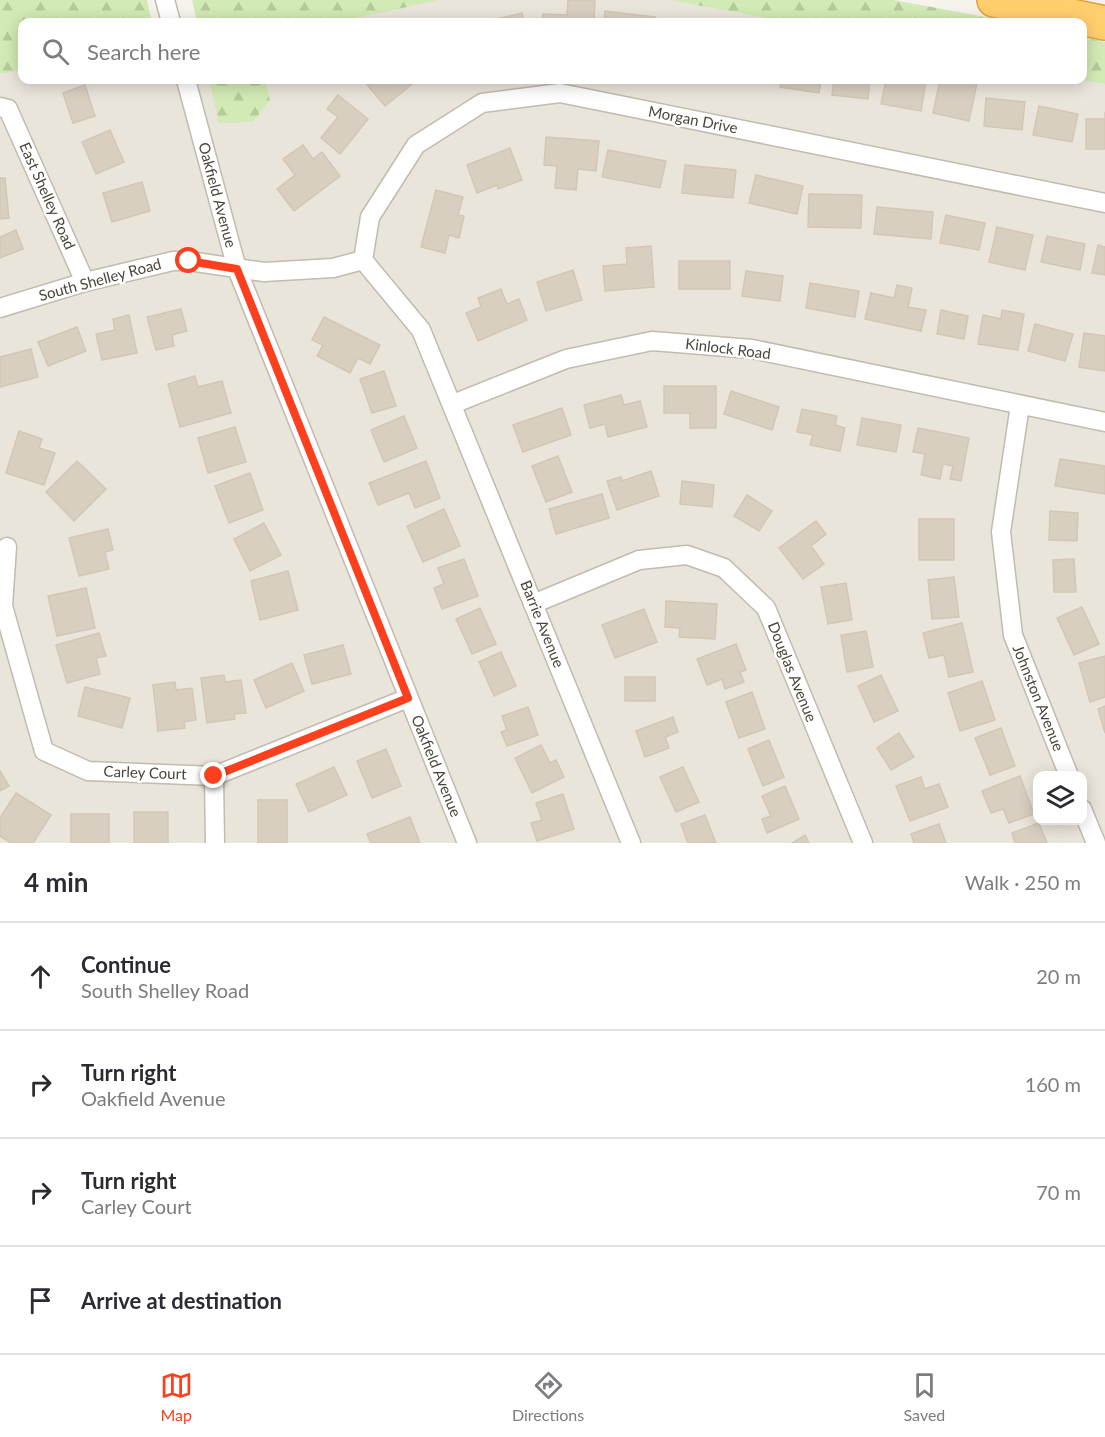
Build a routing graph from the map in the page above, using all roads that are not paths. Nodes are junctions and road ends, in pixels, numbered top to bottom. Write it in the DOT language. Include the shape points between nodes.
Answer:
graph roads {
  1 [pos="165,0"];
  2 [pos="994,0"];
  3 [pos="170,18"];
  4 [pos="1081,18"];
  5 [pos="1087,19"];
  6 [pos="1105,23"];
  7 [pos="187,84"];
  8 [pos="4,108"];
  9 [pos="1105,203"];
  10 [pos="363,260"];
  11 [pos="237,269"];
  12 [pos="85,282"];
  13 [pos="0,308"];
  14 [pos="453,404"];
  15 [pos="1020,405"];
  16 [pos="1105,422"];
  17 [pos="7,547"];
  18 [pos="533,604"];
  19 [pos="408,698"];
  20 [pos="1067,771"];
  21 [pos="214,776"];
  22 [pos="1087,819"];
  23 [pos="215,843"];
  24 [pos="467,843"];
  25 [pos="631,843"];
  26 [pos="863,843"];
  27 [pos="1096,843"];
  1 -- 3 [label="street"];
  2 -- 4 [label="highway"];
  5 -- 6 [label="highway"];
  7 -- 11 [label="street, Oakfield Avenue"];
  8 -- 12 [label="street, East Shelley Road"];
  9 -- 10 [label="street, Morgan Drive" via="560,93 482,104 416,145 370,217"];
  10 -- 11 [label="street" via="301,271"];
  10 -- 14 [label="street" via="421,330"];
  11 -- 12 [label="street, South Shelley Road" via="173,261"];
  11 -- 19 [label="street, Oakfield Avenue"];
  12 -- 13 [label="street, South Shelley Road"];
  14 -- 15 [label="street, Kinlock Road" via="566,359 652,341 752,349"];
  14 -- 18 [label="street, Barrie Avenue"];
  15 -- 16 [label="street, Kinlock Road"];
  15 -- 20 [label="street, Johnston Avenue" via="1001,532 1013,635"];
  17 -- 21 [label="street, Carley Court" via="3,606 44,751 88,771"];
  18 -- 25 [label="street, Barrie Avenue"];
  18 -- 26 [label="street, Douglas Avenue" via="639,560 687,555 724,568 766,608"];
  19 -- 21 [label="street, Carley Court"];
  19 -- 24 [label="street, Oakfield Avenue"];
  21 -- 23 [label="street"];
  22 -- 27 [label="street"];
}
